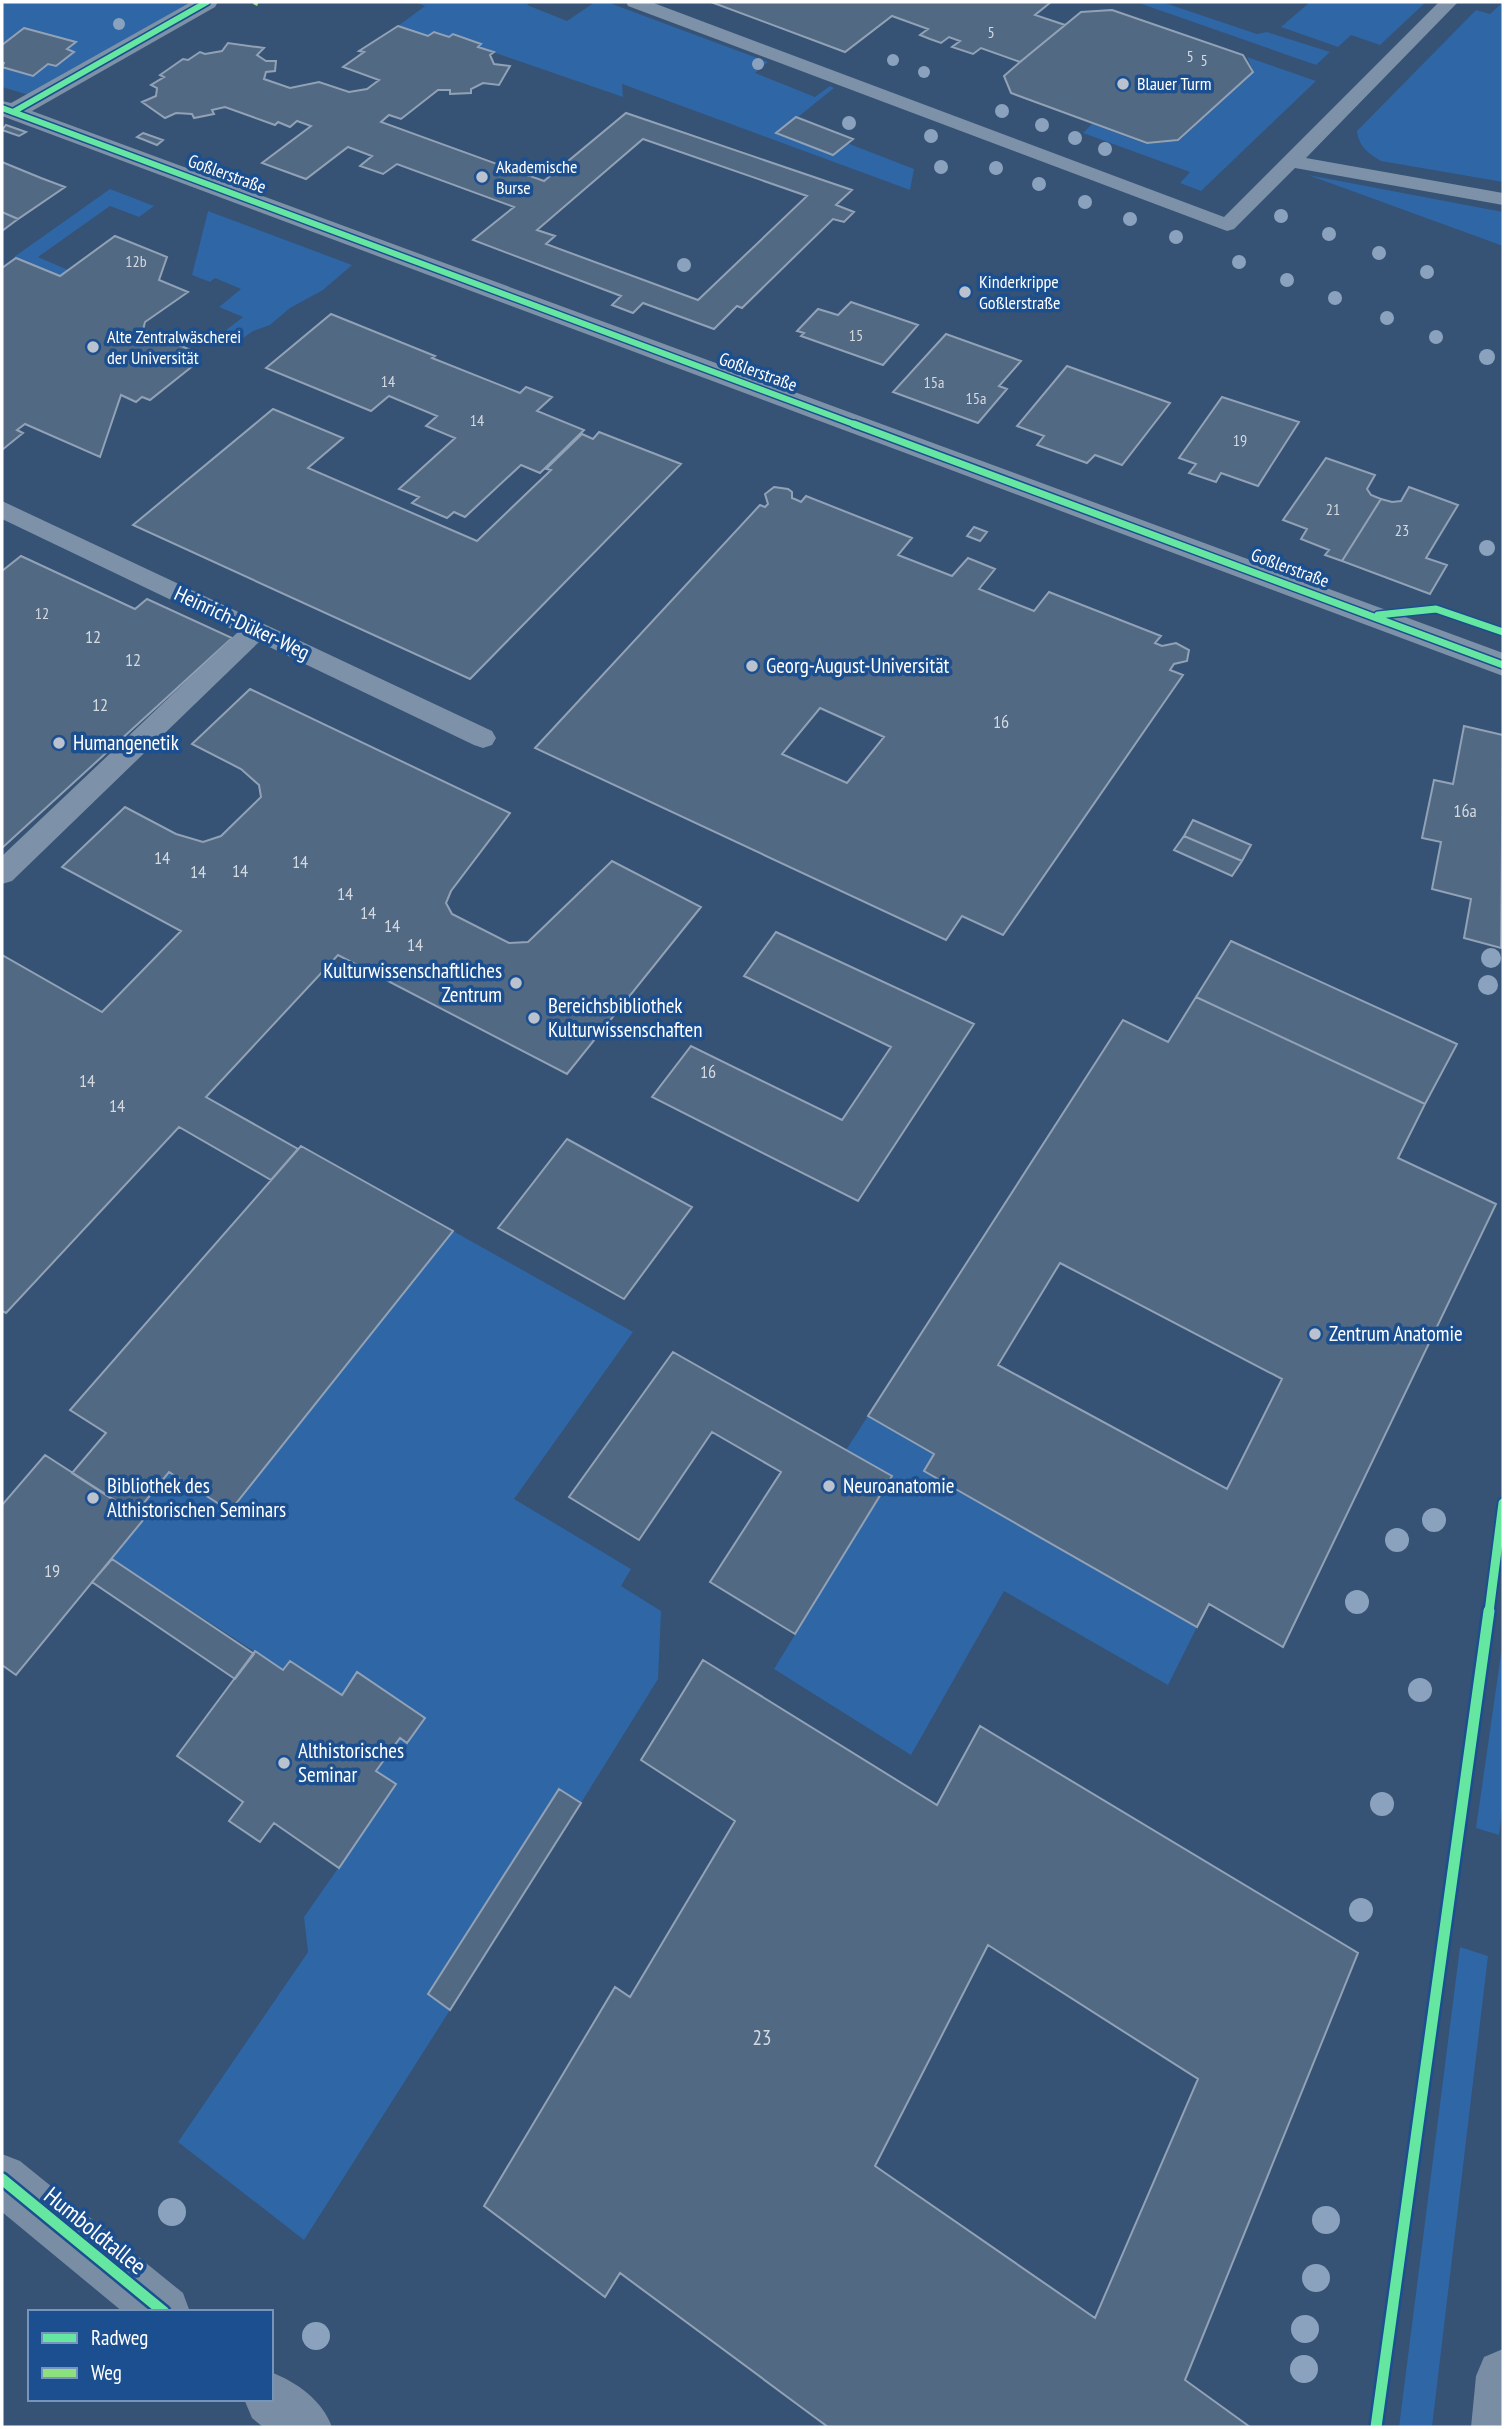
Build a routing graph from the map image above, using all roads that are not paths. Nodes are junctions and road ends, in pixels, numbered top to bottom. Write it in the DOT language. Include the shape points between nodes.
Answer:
graph roads {
  1 [pos="207,2"];
  2 [pos="635,2"];
  3 [pos="1450,2"];
  4 [pos="7,110"];
  5 [pos="1291,161"];
  6 [pos="1503,199"];
  7 [pos="2,509"];
  8 [pos="256,629"];
  9 [pos="1503,665"];
  10 [pos="483,738"];
  11 [pos="2,873"];
  12 [pos="2,2179"];
  13 [pos="162,2310"];
  14 [pos="1503,2376"];
  15 [pos="273,2401"];
  16 [pos="305,2427"];
  17 [pos="1498,2427"];
  1 -- 4 [label="street"];
  2 -- 5 [label="lane" via="1227,225"];
  3 -- 5 [label="lane"];
  4 -- 9 [label="street, Goßlerstraße"];
  5 -- 6 [label="lane"];
  7 -- 8 [label="lane, Heinrich-Düker-Weg"];
  8 -- 10 [label="lane, Heinrich-Düker-Weg"];
  8 -- 11 [label="lane"];
  12 -- 13 [label="street, Humboldtallee"];
  14 -- 17 [label="street"];
  15 -- 16 [label="street"];
}
